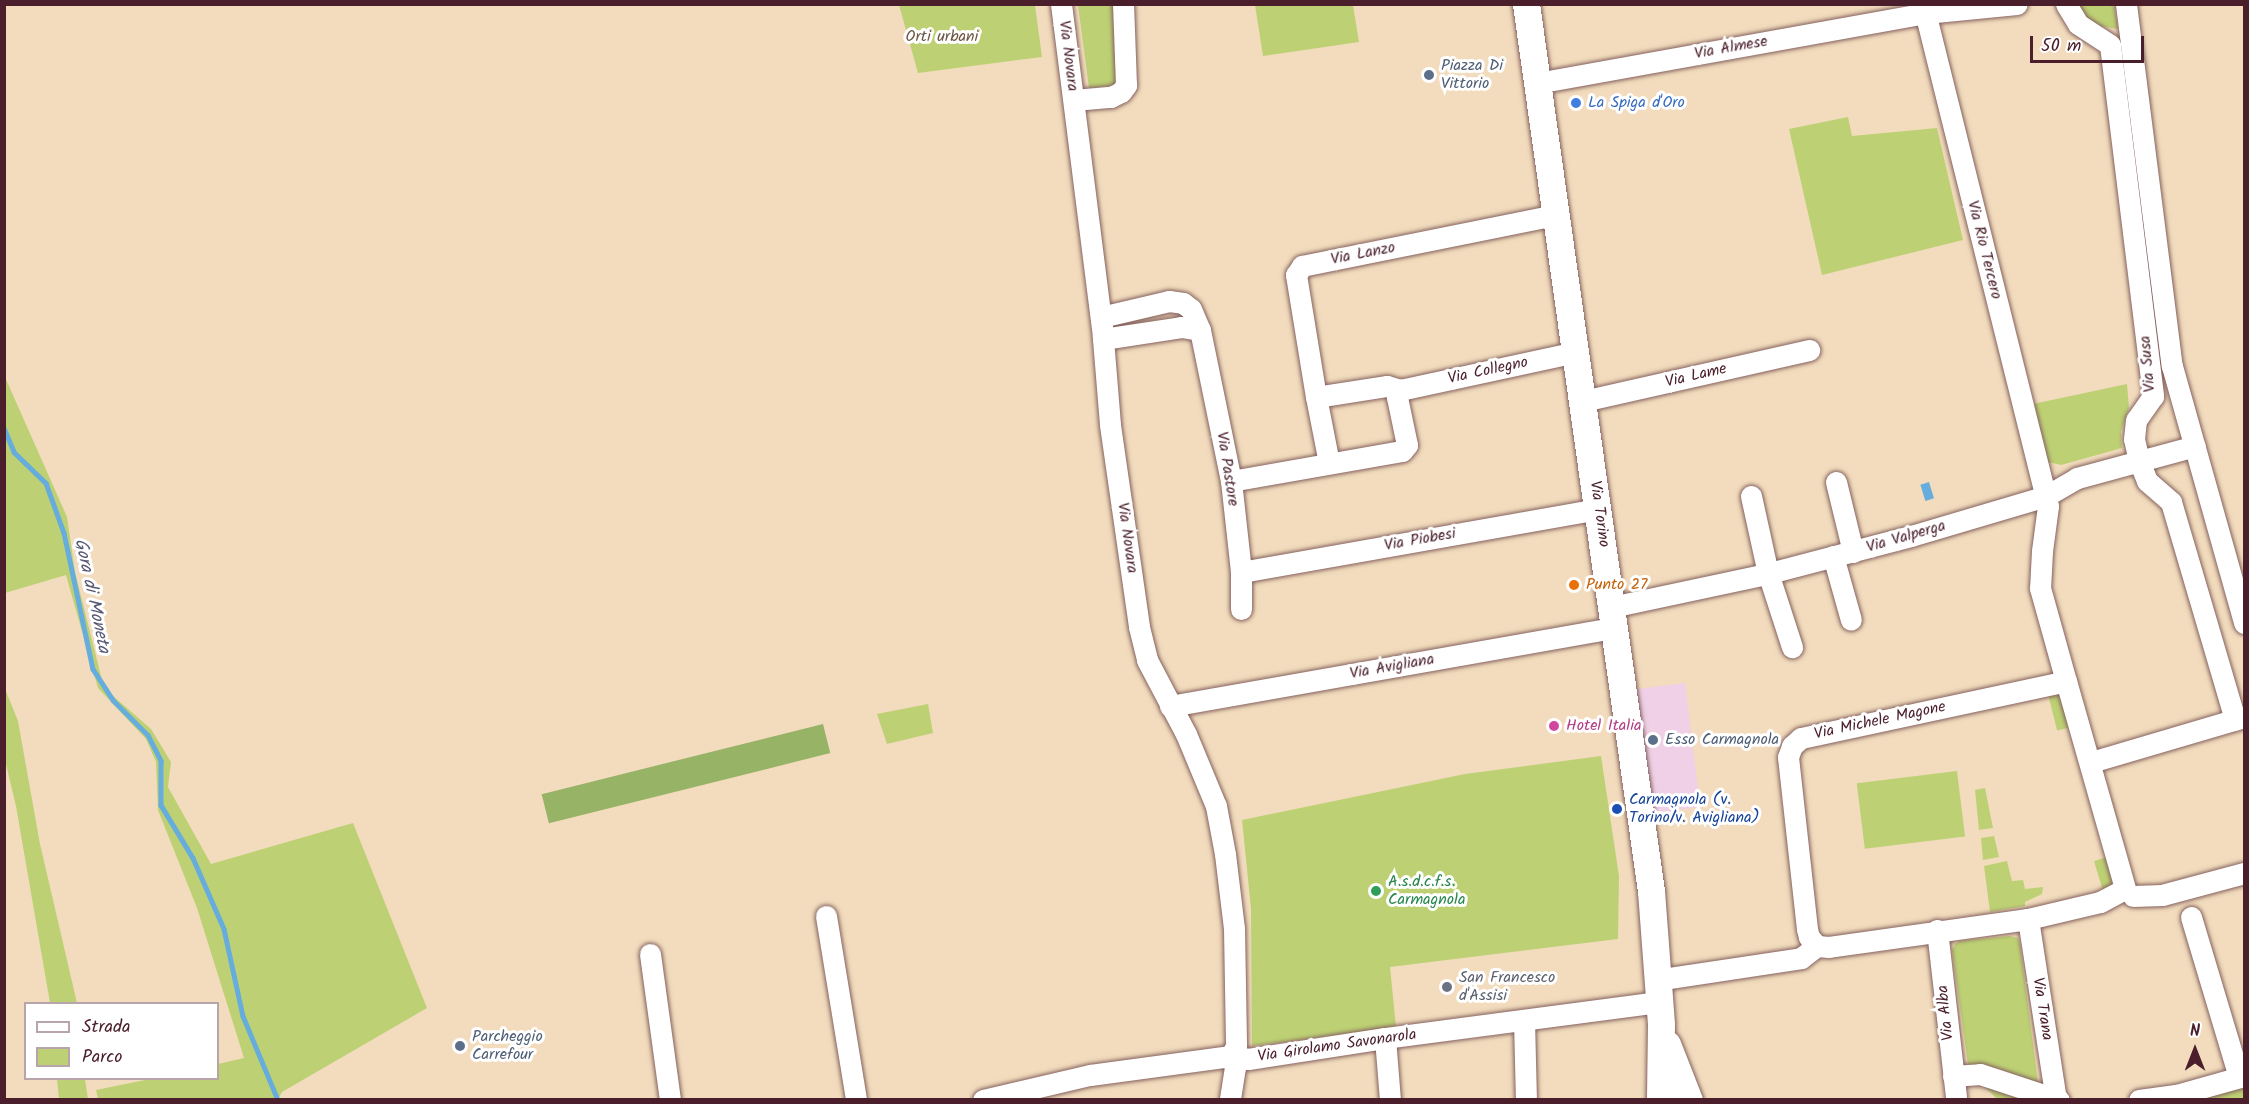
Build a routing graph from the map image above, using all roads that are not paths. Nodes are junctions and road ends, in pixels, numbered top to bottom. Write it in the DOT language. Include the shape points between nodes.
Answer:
graph roads {
  1 [pos="1061,4"];
  2 [pos="1123,4"];
  3 [pos="1526,4"];
  4 [pos="2017,4"];
  5 [pos="2066,4"];
  6 [pos="2126,4"];
  7 [pos="1924,9"];
  8 [pos="1537,83"];
  9 [pos="1074,100"];
  10 [pos="1556,215"];
  11 [pos="1101,317"];
  12 [pos="1200,330"];
  13 [pos="1103,339"];
  14 [pos="1809,350"];
  15 [pos="1576,352"];
  16 [pos="1400,390"];
  17 [pos="1316,397"];
  18 [pos="1583,402"];
  19 [pos="2195,446"];
  20 [pos="2139,461"];
  21 [pos="1329,464"];
  22 [pos="1231,480"];
  23 [pos="1836,482"];
  24 [pos="1751,496"];
  25 [pos="2046,496"];
  26 [pos="1598,509"];
  27 [pos="1843,554"];
  28 [pos="1241,572"];
  29 [pos="1768,573"];
  30 [pos="1241,609"];
  31 [pos="1613,618"];
  32 [pos="1851,620"];
  33 [pos="2244,623"];
  34 [pos="1792,647"];
  35 [pos="2067,681"];
  36 [pos="1170,706"];
  37 [pos="2240,718"];
  38 [pos="2091,762"];
  39 [pos="2244,873"];
  40 [pos="2125,895"];
  41 [pos="826,916"];
  42 [pos="2191,917"];
  43 [pos="2028,919"];
  44 [pos="1937,930"];
  45 [pos="1817,946"];
  46 [pos="650,954"];
  47 [pos="1658,1002"];
  48 [pos="1524,1020"];
  49 [pos="1385,1038"];
  50 [pos="1231,1056"];
  51 [pos="2242,1076"];
  52 [pos="1955,1093"];
  53 [pos="2058,1099"];
  54 [pos="670,1100"];
  55 [pos="856,1100"];
  56 [pos="983,1100"];
  57 [pos="1230,1100"];
  58 [pos="1390,1100"];
  59 [pos="1526,1100"];
  60 [pos="1660,1100"];
  61 [pos="1689,1100"];
  62 [pos="2139,1100"];
  1 -- 9 [label="street, Via Novara"];
  2 -- 9 [label="street" via="1126,85 1111,97"];
  3 -- 8 [label="main road, Via Torino"];
  4 -- 7 [label="street"];
  5 -- 20 [label="street, Via Susa" via="2078,24 2110,45 2153,396 2136,420 2134,439"];
  6 -- 19 [label="street, Via Susa" via="2172,366"];
  7 -- 8 [label="street, Via Almese"];
  7 -- 25 [label="street, Via Rio Tercero"];
  8 -- 10 [label="main road, Via Torino"];
  9 -- 11 [label="street, Via Novara"];
  10 -- 15 [label="main road, Via Torino"];
  10 -- 17 [label="street, Via Lanzo" via="1302,266 1296,275"];
  11 -- 12 [label="street, Via Pastore" via="1169,301 1191,309"];
  11 -- 13 [label="street, Via Novara"];
  12 -- 13 [label="street" via="1181,327"];
  12 -- 22 [label="street, Via Pastore"];
  13 -- 36 [label="street, Via Novara" via="1110,425 1140,627 1147,660"];
  14 -- 18 [label="street, Via Lame"];
  15 -- 16 [label="street, Via Collegno"];
  15 -- 18 [label="main road, Via Torino"];
  16 -- 17 [label="street, Via Collegno" via="1387,386"];
  16 -- 21 [label="street" via="1397,397 1407,445 1402,451"];
  17 -- 21 [label="street, Via Lanzo"];
  18 -- 26 [label="main road, Via Torino"];
  19 -- 20 [label="street, Via Valperga"];
  19 -- 33 [label="street, Via Susa"];
  20 -- 25 [label="street, Via Valperga" via="2077,478"];
  20 -- 37 [label="street, Via Susa" via="2154,489 2171,502"];
  21 -- 22 [label="street"];
  22 -- 28 [label="street, Via Pastore"];
  23 -- 27 [label="street"];
  24 -- 29 [label="street"];
  25 -- 27 [label="street, Via Valperga"];
  25 -- 35 [label="street" via="2040,588"];
  26 -- 28 [label="street, Via Piobesi"];
  26 -- 31 [label="main road, Via Torino"];
  27 -- 29 [label="street, Via Valperga"];
  27 -- 32 [label="street"];
  28 -- 30 [label="street, Via Pastore"];
  29 -- 31 [label="street, Via Valperga"];
  29 -- 34 [label="street"];
  31 -- 36 [label="street, Via Avigliana"];
  31 -- 47 [label="main road, Via Torino" via="1651,891"];
  35 -- 38 [label="street"];
  35 -- 45 [label="street, Via Michele Magone" via="1801,738 1792,746 1788,757 1807,929"];
  36 -- 50 [label="street, Via Novara" via="1216,806 1225,854 1234,928 1236,1046"];
  37 -- 38 [label="street"];
  38 -- 40 [label="street"];
  39 -- 40 [label="street" via="2162,895"];
  40 -- 43 [label="street"];
  41 -- 55 [label="street"];
  42 -- 51 [label="street"];
  43 -- 44 [label="street"];
  43 -- 53 [label="street, Via Trana"];
  44 -- 45 [label="street"];
  44 -- 52 [label="street, Via Alba"];
  45 -- 47 [label="street" via="1801,958"];
  46 -- 54 [label="street"];
  47 -- 48 [label="street, Via Girolamo Savonarola"];
  47 -- 60 [label="main road, Via Torino"];
  47 -- 61 [label="main road, Via Torino" via="1681,1086"];
  48 -- 49 [label="street, Via Girolamo Savonarola"];
  48 -- 59 [label="street"];
  49 -- 50 [label="street, Via Girolamo Savonarola" via="1248,1059"];
  49 -- 58 [label="street"];
  50 -- 56 [label="street, Via Girolamo Savonarola" via="1090,1075"];
  50 -- 57 [label="street, Via Novara" via="1235,1067"];
  51 -- 62 [label="street" via="2176,1095"];
  52 -- 53 [label="street" via="1980,1074"];
}
